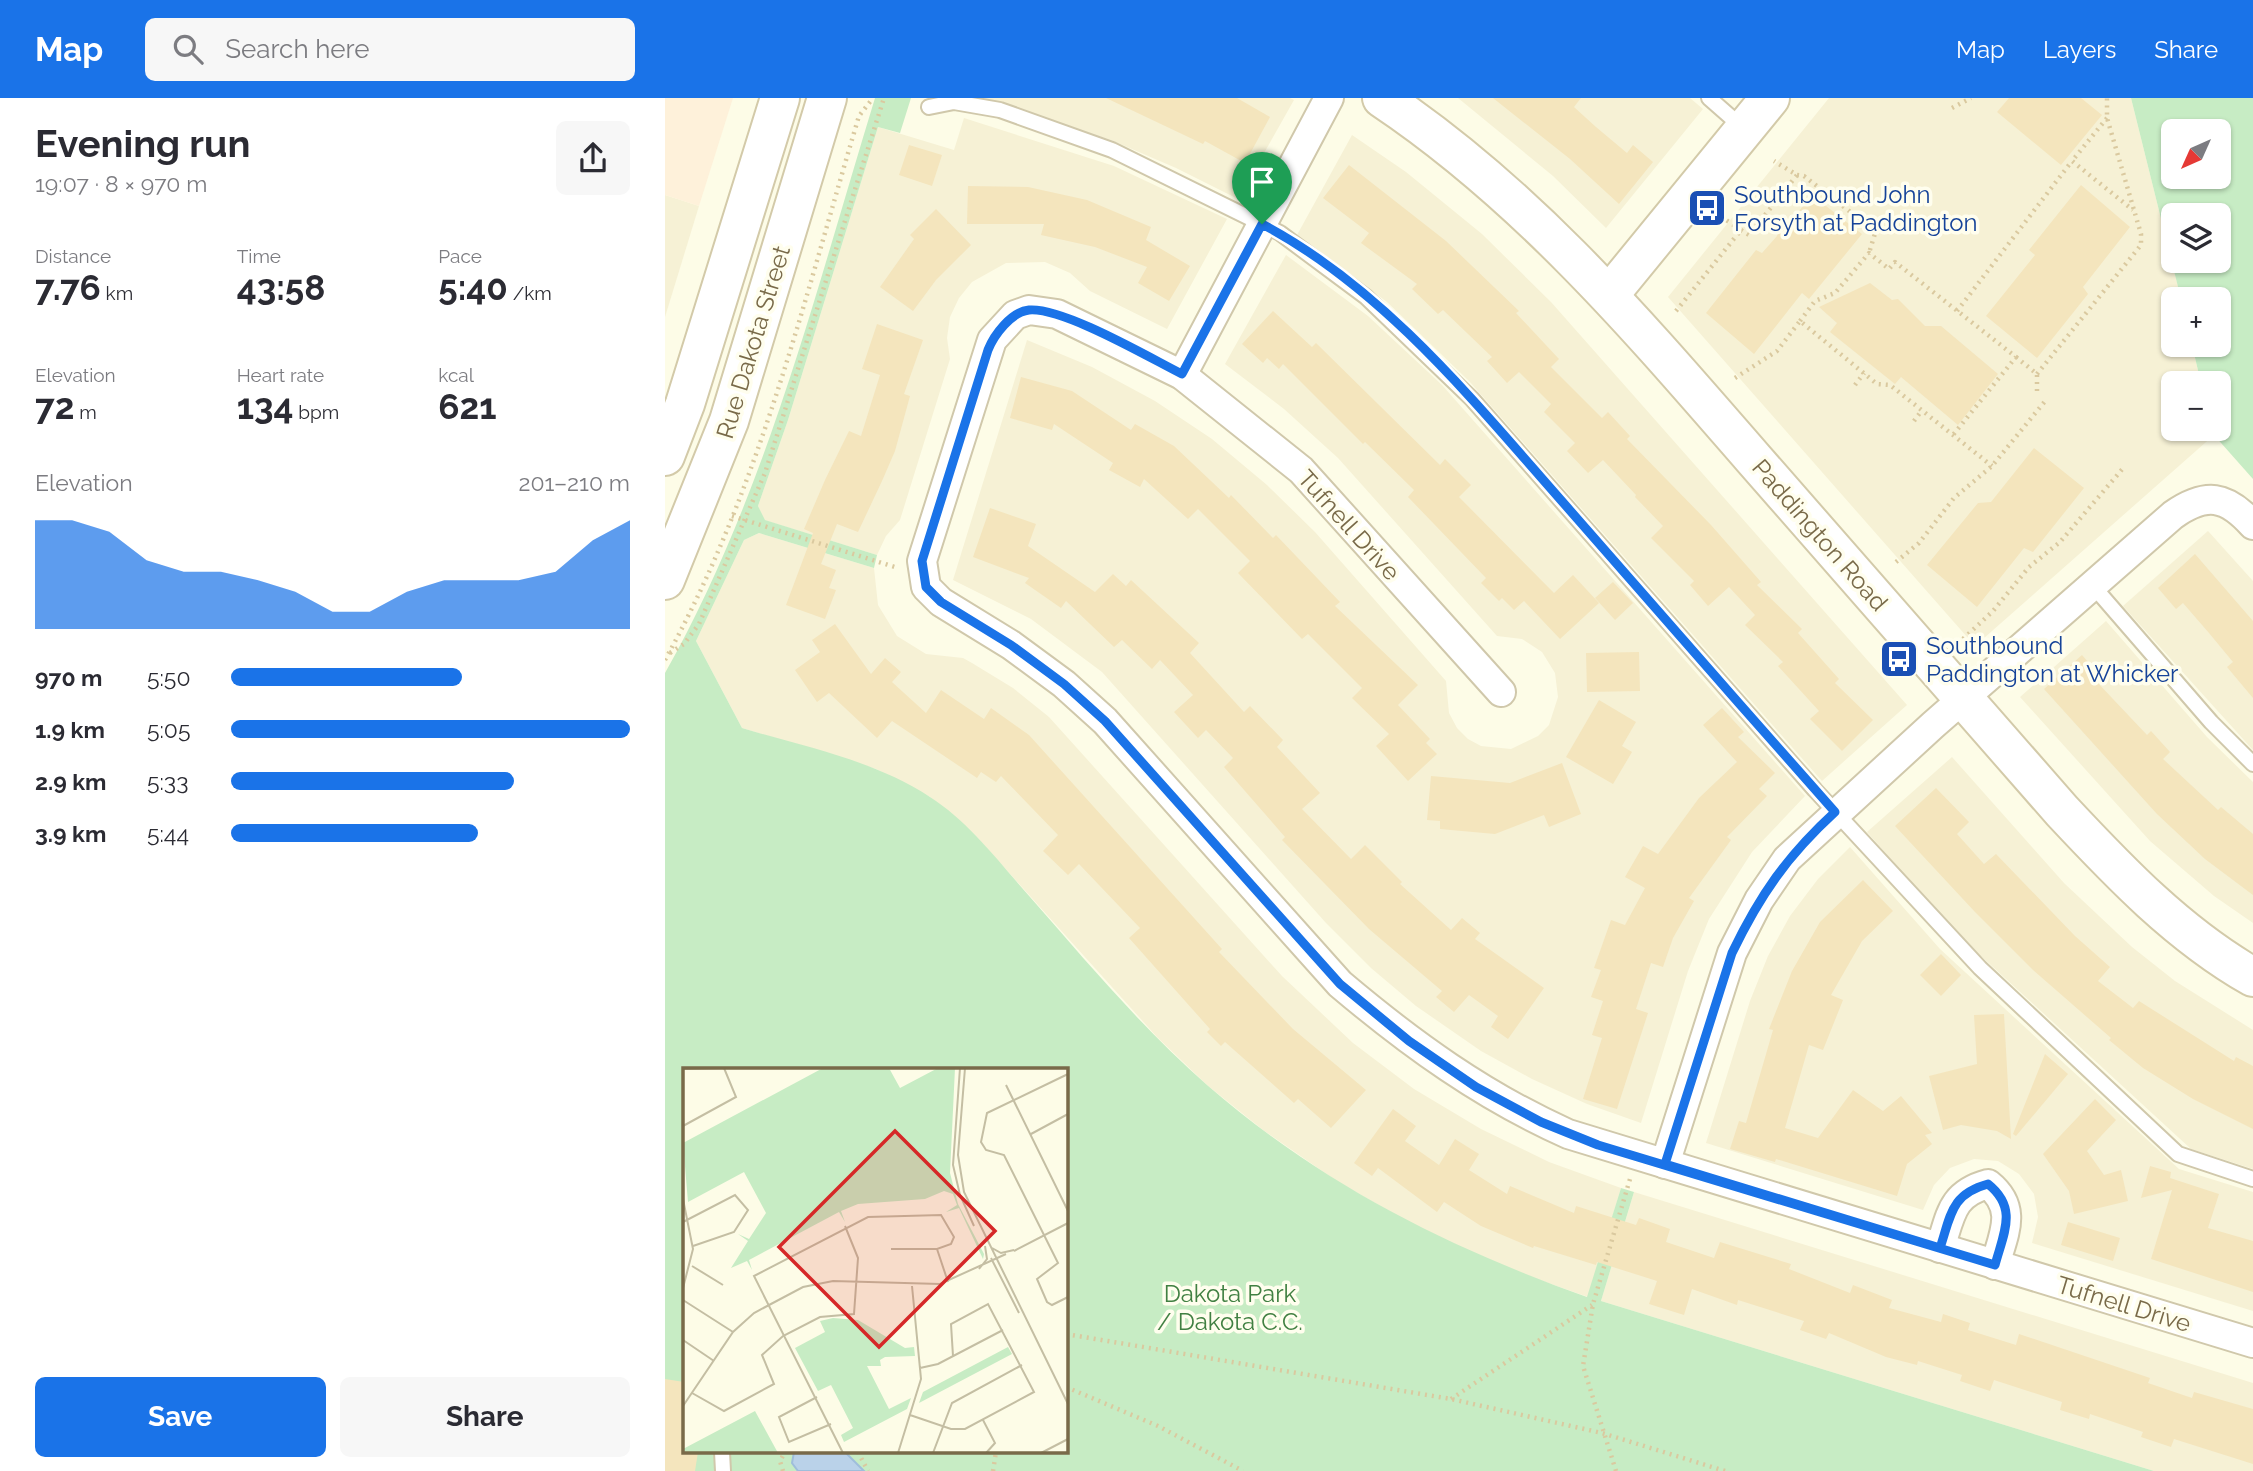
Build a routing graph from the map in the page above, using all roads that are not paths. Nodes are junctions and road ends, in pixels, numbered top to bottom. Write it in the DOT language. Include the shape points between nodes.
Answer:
graph roads {
  1 [pos="780,98"];
  2 [pos="827,98"];
  3 [pos="1329,98"];
  4 [pos="1382,98"];
  5 [pos="1709,98"];
  6 [pos="1770,98"];
  7 [pos="929,107"];
  8 [pos="1745,129"];
  9 [pos="1262,224"];
  10 [pos="1609,295"];
  11 [pos="1182,374"];
  12 [pos="665,456"];
  13 [pos="2253,526"];
  14 [pos="665,580"];
  15 [pos="2094,587"];
  16 [pos="1500,692"];
  17 [pos="1964,699"];
  18 [pos="2253,764"];
  19 [pos="1835,812"];
  20 [pos="2253,976"];
  21 [pos="1665,1164"];
  22 [pos="2253,1179"];
  23 [pos="1940,1248"];
  24 [pos="1995,1265"];
  25 [pos="2253,1343"];
  1 -- 12 [label="street, Rue Dakota Street"];
  2 -- 14 [label="street, Rue Dakota Street" via="729,421"];
  3 -- 9 [label="street"];
  4 -- 10 [label="street, Paddington Road" via="1471,162"];
  5 -- 8 [label="lane"];
  6 -- 8 [label="street"];
  7 -- 9 [label="lane" via="954,102 1000,110 1112,150"];
  8 -- 10 [label="street"];
  9 -- 11 [label="street"];
  9 -- 19 [label="lane" via="1366,297 1453,379"];
  10 -- 17 [label="street, Paddington Road"];
  11 -- 16 [label="street, Tufnell Drive" via="1301,470"];
  11 -- 21 [label="street, Tufnell Drive" via="1057,314 1028,310 1015,315 988,350 922,561 926,587 941,602 1064,684 1105,721 1340,984 1375,1014 1512,1108 1568,1134"];
  13 -- 15 [label="street" via="2228,503 2201,500 2173,515"];
  15 -- 17 [label="street"];
  15 -- 18 [label="lane"];
  17 -- 19 [label="street"];
  17 -- 20 [label="street, Paddington Road" via="2118,870 2223,960"];
  19 -- 21 [label="street" via="1787,859 1746,924 1732,953"];
  19 -- 22 [label="lane" via="1980,968 2179,1154"];
  21 -- 23 [label="street, Tufnell Drive"];
  23 -- 24 [label="street, Tufnell Drive"];
  23 -- 24 [label="street" via="1953,1206 1971,1189 1988,1184 2006,1206"];
  24 -- 25 [label="street, Tufnell Drive"];
}
